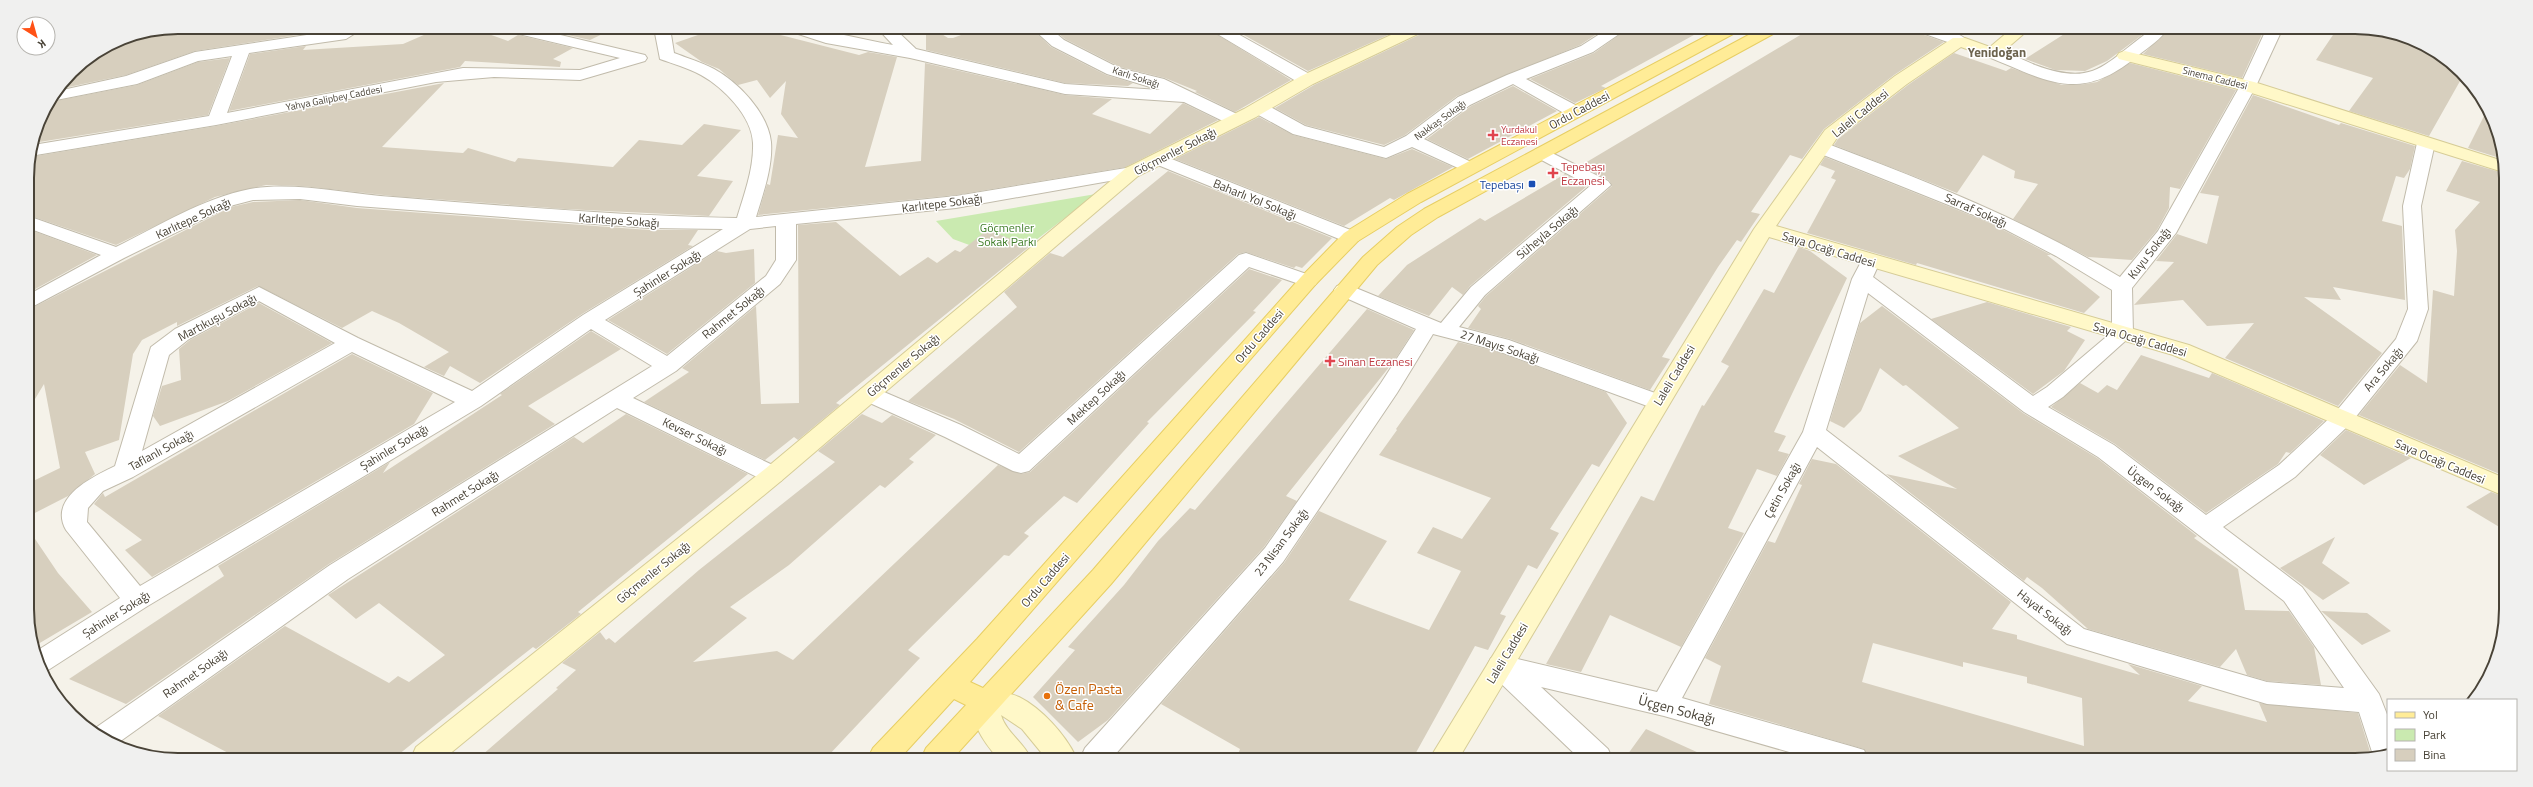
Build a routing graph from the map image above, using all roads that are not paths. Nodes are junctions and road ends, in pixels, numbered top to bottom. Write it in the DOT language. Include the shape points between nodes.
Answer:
graph roads {
  1 [pos="346,34"];
  2 [pos="537,34"];
  3 [pos="663,34"];
  4 [pos="814,34"];
  5 [pos="891,34"];
  6 [pos="1047,34"];
  7 [pos="1226,34"];
  8 [pos="1405,34"];
  9 [pos="1611,34"];
  10 [pos="1717,34"];
  11 [pos="1761,34"];
  12 [pos="1939,34"];
  13 [pos="2015,34"];
  14 [pos="2154,34"];
  15 [pos="2272,34"];
  16 [pos="1959,41"];
  17 [pos="242,49"];
  18 [pos="910,53"];
  19 [pos="1992,53"];
  20 [pos="666,56"];
  21 [pos="2125,56"];
  22 [pos="637,58"];
  23 [pos="1513,78"];
  24 [pos="1307,80"];
  25 [pos="2248,86"];
  26 [pos="60,96"];
  27 [pos="1184,96"];
  28 [pos="1259,108"];
  29 [pos="1575,112"];
  30 [pos="216,120"];
  31 [pos="1235,120"];
  32 [pos="1412,140"];
  33 [pos="2426,142"];
  34 [pos="1822,148"];
  35 [pos="37,150"];
  36 [pos="1542,154"];
  37 [pos="1159,159"];
  38 [pos="1487,159"];
  39 [pos="2499,165"];
  40 [pos="1469,168"];
  41 [pos="1510,171"];
  42 [pos="1132,172"];
  43 [pos="786,220"];
  44 [pos="34,224"];
  45 [pos="745,224"];
  46 [pos="1764,229"];
  47 [pos="1352,237"];
  48 [pos="117,254"];
  49 [pos="1866,270"];
  50 [pos="1308,281"];
  51 [pos="2122,287"];
  52 [pos="1344,290"];
  53 [pos="34,300"];
  54 [pos="590,320"];
  55 [pos="1437,328"];
  56 [pos="2123,334"];
  57 [pos="351,343"];
  58 [pos="668,366"];
  59 [pos="869,394"];
  60 [pos="617,398"];
  61 [pos="473,401"];
  62 [pos="1658,402"];
  63 [pos="2032,407"];
  64 [pos="2342,419"];
  65 [pos="1814,432"];
  66 [pos="125,471"];
  67 [pos="774,475"];
  68 [pos="2499,486"];
  69 [pos="2206,527"];
  70 [pos="137,600"];
  71 [pos="44,660"];
  72 [pos="1500,666"];
  73 [pos="950,684"];
  74 [pos="985,702"];
  75 [pos="2369,702"];
  76 [pos="1664,705"];
  77 [pos="107,735"];
  78 [pos="2385,750"];
  79 [pos="430,753"];
  80 [pos="886,753"];
  81 [pos="940,753"];
  82 [pos="1012,753"];
  83 [pos="1059,753"];
  84 [pos="1099,753"];
  85 [pos="1447,753"];
  86 [pos="1593,753"];
  87 [pos="1833,753"];
  1 -- 17 [label="street"];
  2 -- 22 [label="street"];
  3 -- 20 [label="street"];
  4 -- 18 [label="street"];
  5 -- 18 [label="street"];
  6 -- 27 [label="street, Karlı Sokağı" via="1058,43 1113,70 1158,84"];
  7 -- 24 [label="street"];
  8 -- 24 [label="street, Göçmenler Sokağı"];
  9 -- 23 [label="street, Nakkaş Sokağı" via="1587,49"];
  10 -- 29 [label="main road, Ordu Caddesi"];
  11 -- 36 [label="main road, Ordu Caddesi" via="1592,124"];
  12 -- 16 [label="street"];
  13 -- 19 [label="street"];
  14 -- 21 [label="street"];
  15 -- 25 [label="street, Kuyu Sokağı"];
  16 -- 19 [label="street"];
  16 -- 34 [label="street, Laleli Caddesi" via="1901,80 1831,134"];
  17 -- 26 [label="street" via="195,57 131,80"];
  17 -- 30 [label="street"];
  18 -- 27 [label="street" via="1065,89"];
  19 -- 21 [label="street" via="2071,81 2090,79"];
  20 -- 22 [label="street"];
  20 -- 45 [label="street" via="707,71 730,89 755,120 762,142"];
  21 -- 25 [label="street, Sinema Caddesi"];
  22 -- 30 [label="street, Yahya Galipbey Caddesi" via="580,75 494,72 450,75"];
  23 -- 29 [label="street"];
  23 -- 32 [label="street, Nakkaş Sokağı" via="1464,101"];
  24 -- 28 [label="street, Göçmenler Sokağı"];
  25 -- 33 [label="street, Sinema Caddesi"];
  25 -- 51 [label="street, Kuyu Sokağı" via="2166,233"];
  27 -- 31 [label="street, Karlı Sokağı"];
  28 -- 31 [label="street, Göçmenler Sokağı"];
  28 -- 32 [label="street, Nakkaş Sokağı" via="1299,130 1386,153"];
  29 -- 38 [label="main road, Ordu Caddesi"];
  30 -- 35 [label="street, Yahya Galipbey Caddesi"];
  31 -- 37 [label="street, Göçmenler Sokağı"];
  32 -- 40 [label="street"];
  33 -- 39 [label="street, Sinema Caddesi"];
  33 -- 64 [label="street, Ara Sokağı" via="2412,206 2418,309 2406,341"];
  34 -- 46 [label="street, Laleli Caddesi"];
  34 -- 51 [label="street, Sarraf Sokağı" via="1918,185 2016,228 2054,246"];
  36 -- 41 [label="main road, Ordu Caddesi"];
  36 -- 55 [label="street, Süheyla Sokağı" via="1602,185"];
  37 -- 42 [label="street, Göçmenler Sokağı"];
  37 -- 47 [label="street, Baharlı Yol Sokağı"];
  38 -- 40 [label="main road, Ordu Caddesi"];
  38 -- 41 [label="main road"];
  40 -- 47 [label="main road, Ordu Caddesi" via="1414,198"];
  41 -- 52 [label="main road, Ordu Caddesi" via="1404,231 1386,244"];
  42 -- 43 [label="street, Karlıtepe Sokağı" via="956,202"];
  42 -- 59 [label="street, Göçmenler Sokağı"];
  43 -- 45 [label="street, Karlıtepe Sokağı"];
  43 -- 58 [label="street, Rahmet Sokağı" via="786,260 773,280"];
  44 -- 48 [label="street"];
  45 -- 48 [label="street, Karlıtepe Sokağı" via="641,222 365,201 300,193 252,194 223,202"];
  45 -- 54 [label="street, Şahinler Sokağı"];
  46 -- 49 [label="street, Saya Ocağı Caddesi"];
  46 -- 62 [label="street, Laleli Caddesi"];
  47 -- 50 [label="main road, Ordu Caddesi"];
  48 -- 53 [label="street, Karlıtepe Sokağı"];
  49 -- 56 [label="street, Saya Ocağı Caddesi"];
  49 -- 63 [label="street, Üçgen Sokağı"];
  49 -- 65 [label="street, Çetin Sokağı"];
  50 -- 59 [label="street, Mektep Sokağı" via="1246,259 1021,465 953,431"];
  50 -- 73 [label="main road, Ordu Caddesi" via="986,647"];
  51 -- 56 [label="street, Kuyu Sokağı"];
  52 -- 55 [label="street, 27 Mayıs Sokağı"];
  52 -- 74 [label="main road, Ordu Caddesi" via="1102,577"];
  54 -- 58 [label="street"];
  54 -- 61 [label="street, Şahinler Sokağı"];
  55 -- 62 [label="street, 27 Mayıs Sokağı" via="1502,344"];
  55 -- 84 [label="street, 23 Nisan Sokağı" via="1389,388 1274,555"];
  56 -- 63 [label="street" via="2055,392"];
  56 -- 64 [label="street, Saya Ocağı Caddesi" via="2181,350"];
  57 -- 61 [label="street, Martıkuşu Sokağı"];
  57 -- 66 [label="street, Taflanlı Sokağı"];
  57 -- 66 [label="street, Martıkuşu Sokağı" via="259,293 182,334 159,352"];
  58 -- 60 [label="street, Rahmet Sokağı"];
  59 -- 67 [label="street, Göçmenler Sokağı"];
  60 -- 67 [label="street, Kevser Sokağı"];
  60 -- 77 [label="street, Rahmet Sokağı" via="339,572"];
  61 -- 70 [label="street, Şahinler Sokağı"];
  62 -- 72 [label="street, Laleli Caddesi"];
  63 -- 69 [label="street, Üçgen Sokağı" via="2106,451"];
  64 -- 68 [label="street, Saya Ocağı Caddesi"];
  64 -- 69 [label="street, Ara Sokağı" via="2287,471"];
  65 -- 75 [label="street, Hayat Sokağı" via="2076,637 2267,693"];
  65 -- 76 [label="street, Çetin Sokağı"];
  66 -- 70 [label="street, Taflanlı Sokağı" via="95,485 76,505 76,524"];
  67 -- 79 [label="street, Göçmenler Sokağı"];
  69 -- 75 [label="street, Üçgen Sokağı" via="2292,594"];
  70 -- 71 [label="street, Şahinler Sokağı"];
  72 -- 76 [label="street, Üçgen Sokağı"];
  72 -- 85 [label="street, Laleli Caddesi"];
  72 -- 86 [label="street"];
  73 -- 74 [label="main road"];
  73 -- 80 [label="main road, Ordu Caddesi"];
  74 -- 81 [label="main road, Ordu Caddesi"];
  74 -- 82 [label="street" via="986,720 1001,743"];
  74 -- 83 [label="street" via="1009,705 1032,721"];
  75 -- 78 [label="street, Üçgen Sokağı"];
  76 -- 87 [label="street, Üçgen Sokağı"];
}
